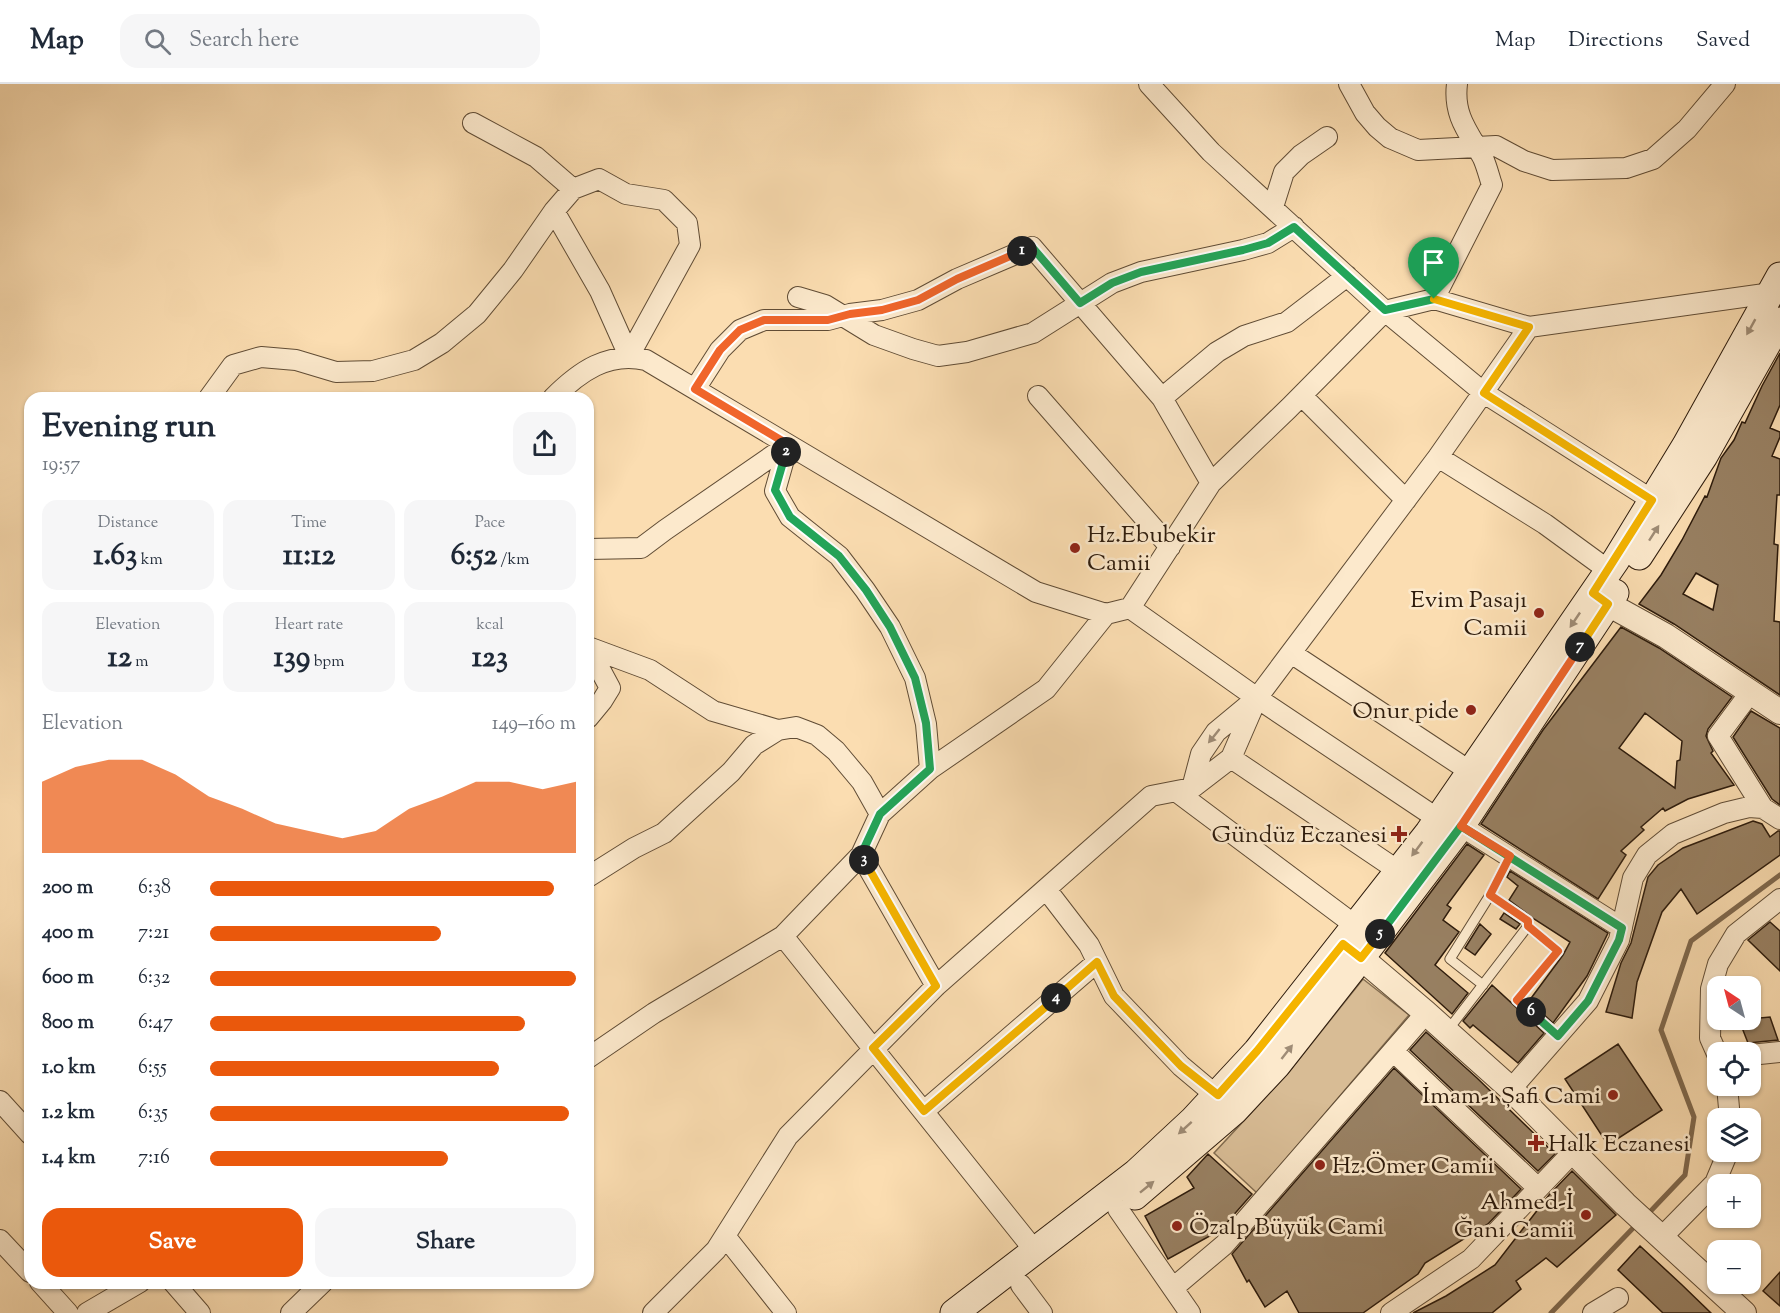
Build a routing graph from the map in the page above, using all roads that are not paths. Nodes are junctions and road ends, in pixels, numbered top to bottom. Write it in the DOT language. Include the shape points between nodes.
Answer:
graph roads {
  1 [pos="1149,84"];
  2 [pos="1349,84"];
  3 [pos="1457,84"];
  4 [pos="1725,84"];
  5 [pos="472,123"];
  6 [pos="1327,137"];
  7 [pos="1476,148"];
  8 [pos="573,189"];
  9 [pos="1272,207"];
  10 [pos="554,211"];
  11 [pos="1294,227"];
  12 [pos="1347,276"];
  13 [pos="1776,287"];
  14 [pos="798,297"];
  15 [pos="1434,299"];
  16 [pos="1080,303"];
  17 [pos="1385,310"];
  18 [pos="841,316"];
  19 [pos="1780,321"];
  20 [pos="1529,327"];
  21 [pos="629,356"];
  22 [pos="695,389"];
  23 [pos="213,392"];
  24 [pos="558,392"];
  25 [pos="1484,393"];
  26 [pos="1038,396"];
  27 [pos="1302,396"];
  28 [pos="1162,398"];
  29 [pos="789,445"];
  30 [pos="1438,458"];
  31 [pos="1210,483"];
  32 [pos="1652,500"];
  33 [pos="1406,501"];
  34 [pos="1170,547"];
  35 [pos="594,549"];
  36 [pos="1608,570"];
  37 [pos="1601,598"];
  38 [pos="1131,608"];
  39 [pos="1106,614"];
  40 [pos="594,649"];
  41 [pos="1291,653"];
  42 [pos="594,658"];
  43 [pos="1750,693"];
  44 [pos="1257,698"];
  45 [pos="594,711"];
  46 [pos="1780,712"];
  47 [pos="778,730"];
  48 [pos="1231,758"];
  49 [pos="930,769"];
  50 [pos="1471,772"];
  51 [pos="1184,790"];
  52 [pos="1763,808"];
  53 [pos="880,814"];
  54 [pos="1780,819"];
  55 [pos="1450,822"];
  56 [pos="861,855"];
  57 [pos="1510,856"];
  58 [pos="1400,872"];
  59 [pos="594,873"];
  60 [pos="1046,889"];
  61 [pos="1490,895"];
  62 [pos="1778,905"];
  63 [pos="1528,926"];
  64 [pos="1622,928"];
  65 [pos="783,936"];
  66 [pos="1353,943"];
  67 [pos="1097,962"];
  68 [pos="1483,985"];
  69 [pos="936,986"];
  70 [pos="1426,1013"];
  71 [pos="1447,1032"];
  72 [pos="1558,1036"];
  73 [pos="1712,1042"];
  74 [pos="873,1048"];
  75 [pos="1393,1051"];
  76 [pos="1780,1052"];
  77 [pos="594,1054"];
  78 [pos="1761,1054"];
  79 [pos="1511,1089"];
  80 [pos="0,1101"];
  81 [pos="1226,1103"];
  82 [pos="924,1111"];
  83 [pos="24,1127"];
  84 [pos="1573,1152"];
  85 [pos="1724,1162"];
  86 [pos="1538,1188"];
  87 [pos="1118,1209"];
  88 [pos="1659,1234"];
  89 [pos="725,1236"];
  90 [pos="0,1240"];
  91 [pos="1035,1251"];
  92 [pos="24,1266"];
  93 [pos="1021,1285"];
  94 [pos="1173,1288"];
  95 [pos="46,1289"];
  96 [pos="128,1289"];
  97 [pos="179,1289"];
  98 [pos="316,1289"];
  99 [pos="1618,1298"];
  100 [pos="68,1313"];
  101 [pos="87,1313"];
  102 [pos="200,1313"];
  103 [pos="291,1313"];
  104 [pos="653,1313"];
  105 [pos="786,1313"];
  106 [pos="954,1313"];
  107 [pos="985,1313"];
  108 [pos="1042,1313"];
  109 [pos="1190,1313"];
  110 [pos="1391,1313"];
  111 [pos="1593,1313"];
  112 [pos="1744,1313"];
  1 -- 9 [label="street" via="1211,152"];
  2 -- 7 [label="street" via="1365,113 1390,138 1418,150"];
  3 -- 7 [label="street" via="1458,114"];
  4 -- 7 [label="street" via="1687,129 1653,159 1626,168 1552,170 1496,146"];
  5 -- 8 [label="street" via="536,157"];
  6 -- 9 [label="street" via="1301,154 1284,172"];
  7 -- 15 [label="street" via="1492,185"];
  8 -- 10 [label="street"];
  8 -- 21 [label="street" via="599,179 626,194 664,200 687,223 690,245"];
  9 -- 11 [label="street"];
  10 -- 21 [label="street" via="600,291"];
  10 -- 23 [label="street" via="477,314 414,360 373,371 336,372 296,360 261,357 233,365"];
  11 -- 12 [label="street"];
  11 -- 16 [label="street" via="1268,243 1141,272 1112,283"];
  12 -- 17 [label="street"];
  12 -- 28 [label="street" via="1287,322 1244,336 1217,352"];
  13 -- 20 [label="street"];
  13 -- 32 [label="main road, one-way"];
  14 -- 18 [label="street" via="825,305"];
  15 -- 17 [label="street"];
  15 -- 20 [label="street"];
  16 -- 18 [label="street" via="1033,333 938,356 874,335"];
  16 -- 18 [label="street" via="1032,247 918,300"];
  16 -- 28 [label="street"];
  17 -- 25 [label="street"];
  17 -- 27 [label="street"];
  18 -- 22 [label="street" via="828,320 764,320 740,330 720,350"];
  37 -- 19 [label="main road, one-way" via="1704,456"];
  20 -- 25 [label="street"];
  21 -- 22 [label="street" via="646,360"];
  21 -- 24 [label="street" via="604,362 572,378"];
  22 -- 29 [label="street"];
  25 -- 30 [label="street"];
  25 -- 32 [label="street"];
  26 -- 34 [label="street"];
  27 -- 31 [label="street"];
  27 -- 33 [label="street"];
  28 -- 31 [label="street"];
  29 -- 35 [label="street" via="641,548"];
  29 -- 39 [label="street" via="1036,592"];
  29 -- 49 [label="street" via="775,490 790,517 839,556 890,627 915,678 926,723"];
  30 -- 33 [label="street"];
  30 -- 36 [label="street" via="1545,524"];
  31 -- 34 [label="street"];
  32 -- 36 [label="main road"];
  33 -- 41 [label="street"];
  34 -- 38 [label="street"];
  36 -- 37 [label="main road"];
  37 -- 43 [label="street"];
  37 -- 50 [label="main road, one-way"];
  37 -- 55 [label="main road"];
  38 -- 39 [label="street"];
  38 -- 44 [label="street"];
  39 -- 49 [label="street" via="1046,689"];
  40 -- 47 [label="street" via="650,670 713,711"];
  41 -- 44 [label="street"];
  41 -- 50 [label="street"];
  42 -- 45 [label="street" via="610,688"];
  43 -- 46 [label="street"];
  43 -- 52 [label="street" via="1718,736"];
  44 -- 48 [label="street"];
  44 -- 51 [label="street, one-way" via="1216,732"];
  44 -- 55 [label="street"];
  47 -- 53 [label="street" via="796,727 817,735 862,782"];
  47 -- 59 [label="street" via="754,745 732,772 664,833"];
  48 -- 51 [label="street"];
  48 -- 58 [label="street"];
  49 -- 53 [label="street"];
  50 -- 55 [label="main road"];
  51 -- 60 [label="street" via="1151,796"];
  51 -- 66 [label="street"];
  52 -- 54 [label="street"];
  52 -- 64 [label="street" via="1724,813 1674,834 1647,855 1633,878"];
  53 -- 56 [label="street"];
  55 -- 57 [label="street"];
  55 -- 58 [label="main road, one-way"];
  55 -- 66 [label="main road"];
  56 -- 65 [label="street"];
  56 -- 69 [label="street"];
  57 -- 61 [label="lane"];
  57 -- 64 [label="street"];
  58 -- 66 [label="main road"];
  60 -- 67 [label="street" via="1089,945"];
  60 -- 69 [label="street"];
  61 -- 63 [label="lane" via="1528,921"];
  61 -- 68 [label="lane" via="1450,959"];
  62 -- 73 [label="street" via="1736,934 1718,964 1711,989"];
  63 -- 68 [label="lane"];
  63 -- 72 [label="lane" via="1558,951 1517,1000"];
  64 -- 72 [label="street" via="1588,1001"];
  65 -- 74 [label="street"];
  65 -- 77 [label="street" via="654,1012"];
  66 -- 70 [label="street"];
  66 -- 81 [label="main road" via="1257,1051"];
  67 -- 81 [label="street" via="1114,996 1181,1066"];
  67 -- 82 [label="street"];
  68 -- 71 [label="lane"];
  69 -- 74 [label="street"];
  70 -- 71 [label="street"];
  70 -- 75 [label="street"];
  71 -- 79 [label="street"];
  72 -- 79 [label="street"];
  74 -- 82 [label="street"];
  74 -- 89 [label="street" via="788,1136"];
  75 -- 86 [label="street"];
  75 -- 94 [label="street" via="1224,1245"];
  76 -- 78 [label="street"];
  79 -- 84 [label="street"];
  80 -- 83 [label="street"];
  87 -- 81 [label="main road, one-way" via="1155,1181"];
  81 -- 91 [label="main road, one-way" via="1193,1120 1136,1173"];
  82 -- 91 [label="street"];
  84 -- 86 [label="street"];
  84 -- 88 [label="street"];
  85 -- 88 [label="street" via="1715,1183"];
  86 -- 110 [label="street" via="1471,1259"];
  87 -- 93 [label="main road"];
  87 -- 94 [label="street"];
  88 -- 112 [label="street"];
  89 -- 104 [label="street"];
  89 -- 105 [label="street"];
  90 -- 92 [label="street"];
  91 -- 106 [label="main road"];
  93 -- 107 [label="main road"];
  93 -- 108 [label="street"];
  94 -- 109 [label="street"];
  95 -- 100 [label="street"];
  96 -- 101 [label="street"];
  97 -- 102 [label="street"];
  98 -- 103 [label="street"];
  99 -- 111 [label="street"];
}
